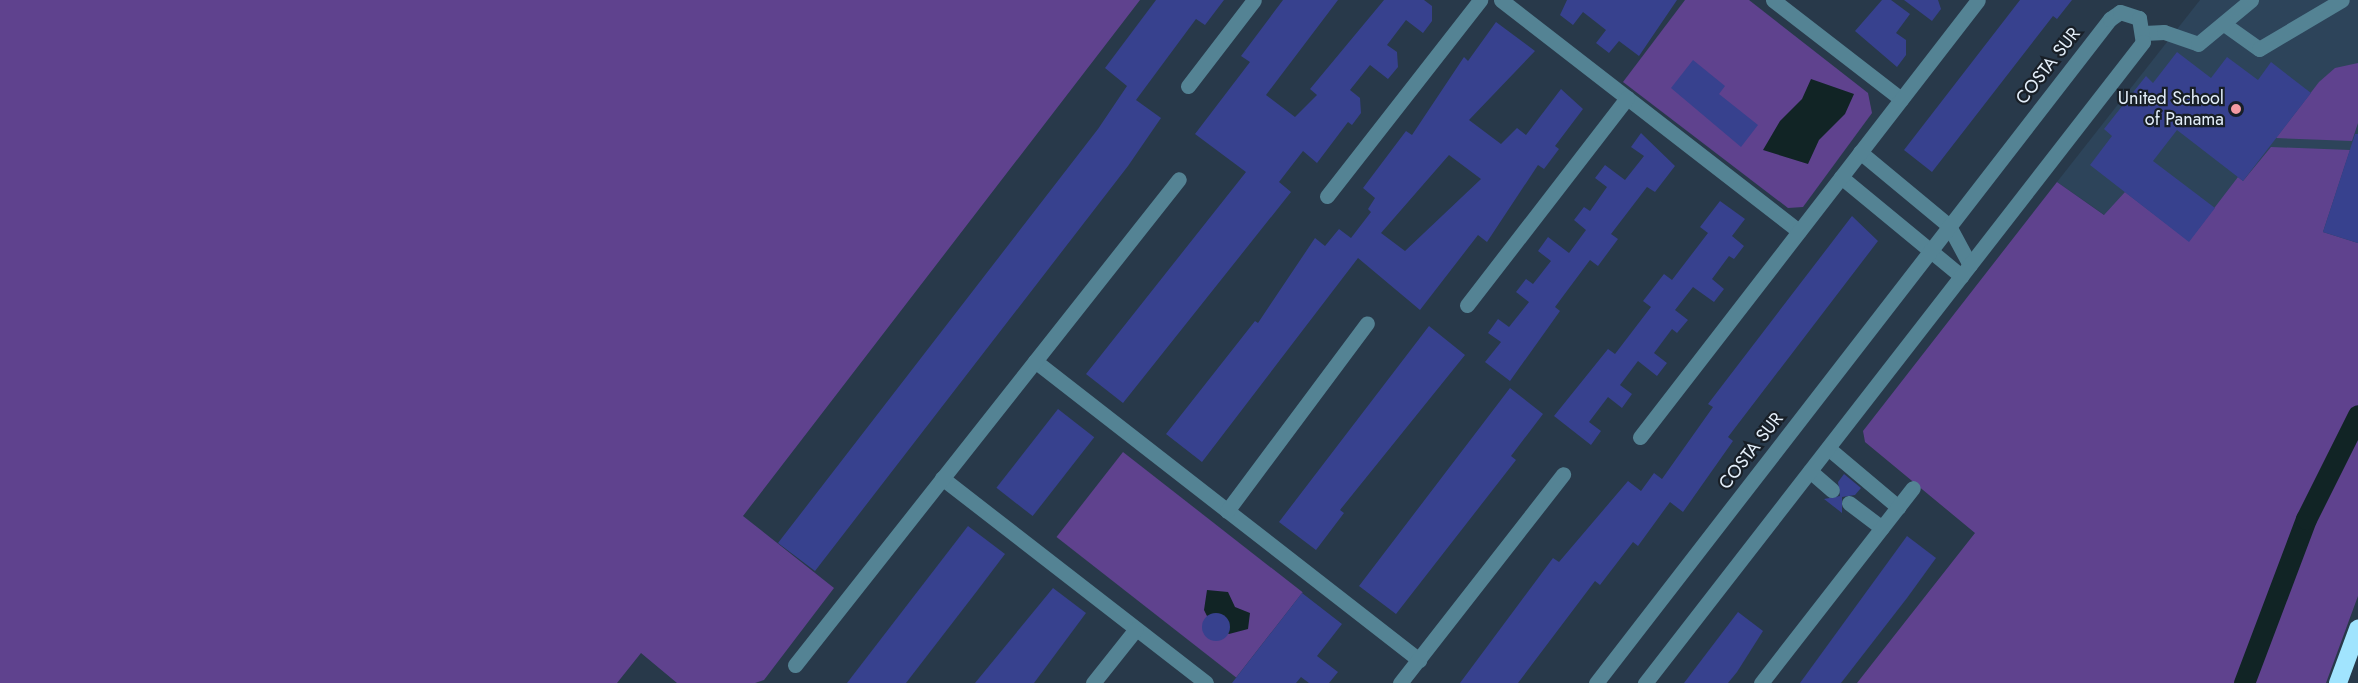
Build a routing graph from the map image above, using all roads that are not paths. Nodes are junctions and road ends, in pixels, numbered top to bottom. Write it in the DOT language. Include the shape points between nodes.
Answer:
graph roads {
  1 [pos="1254,0"];
  2 [pos="1480,0"];
  3 [pos="1501,0"];
  4 [pos="1773,0"];
  5 [pos="1978,0"];
  6 [pos="2251,0"];
  7 [pos="2342,0"];
  8 [pos="2223,24"];
  9 [pos="2144,33"];
  10 [pos="1188,86"];
  11 [pos="1627,98"];
  12 [pos="1901,99"];
  13 [pos="1860,152"];
  14 [pos="1841,177"];
  15 [pos="1179,179"];
  16 [pos="1327,196"];
  17 [pos="1949,226"];
  18 [pos="1799,231"];
  19 [pos="1931,249"];
  20 [pos="1966,270"];
  21 [pos="1467,304"];
  22 [pos="1367,323"];
  23 [pos="1035,361"];
  24 [pos="1640,437"];
  25 [pos="1828,448"];
  26 [pos="1810,471"];
  27 [pos="1563,474"];
  28 [pos="942,478"];
  29 [pos="1913,488"];
  30 [pos="1832,490"];
  31 [pos="1849,503"];
  32 [pos="1898,507"];
  33 [pos="1227,511"];
  34 [pos="1881,528"];
  35 [pos="1136,628"];
  36 [pos="2358,629"];
  37 [pos="1419,660"];
  38 [pos="795,665"];
  39 [pos="1093,683"];
  40 [pos="1206,683"];
  41 [pos="1400,683"];
  42 [pos="1596,683"];
  43 [pos="1645,683"];
  44 [pos="1761,683"];
  45 [pos="2338,683"];
  1 -- 10 [label="street"];
  2 -- 16 [label="street"];
  3 -- 11 [label="street"];
  4 -- 12 [label="street"];
  5 -- 12 [label="street"];
  6 -- 8 [label="street"];
  7 -- 8 [label="street" via="2259,48"];
  8 -- 9 [label="street" via="2198,44 2164,32"];
  9 -- 17 [label="street, COSTA SUR" via="2139,18 2129,13 2110,19"];
  9 -- 20 [label="street" via="2143,42"];
  11 -- 18 [label="street"];
  11 -- 21 [label="street"];
  12 -- 13 [label="street"];
  13 -- 14 [label="street"];
  13 -- 17 [label="street"];
  14 -- 18 [label="street"];
  14 -- 19 [label="street"];
  15 -- 23 [label="street"];
  17 -- 19 [label="street, COSTA SUR"];
  17 -- 20 [label="street"];
  18 -- 24 [label="street"];
  19 -- 20 [label="street"];
  19 -- 42 [label="street, COSTA SUR"];
  20 -- 25 [label="street"];
  22 -- 33 [label="street"];
  23 -- 28 [label="street"];
  23 -- 33 [label="street"];
  25 -- 26 [label="street"];
  25 -- 32 [label="street"];
  26 -- 30 [label="street"];
  26 -- 43 [label="street"];
  27 -- 37 [label="street"];
  28 -- 35 [label="street"];
  28 -- 38 [label="street"];
  29 -- 32 [label="street"];
  31 -- 34 [label="street"];
  32 -- 34 [label="street"];
  33 -- 37 [label="street"];
  34 -- 44 [label="street"];
  35 -- 39 [label="street"];
  35 -- 40 [label="street"];
  36 -- 45 [label="highway"];
  37 -- 41 [label="street"];
}
